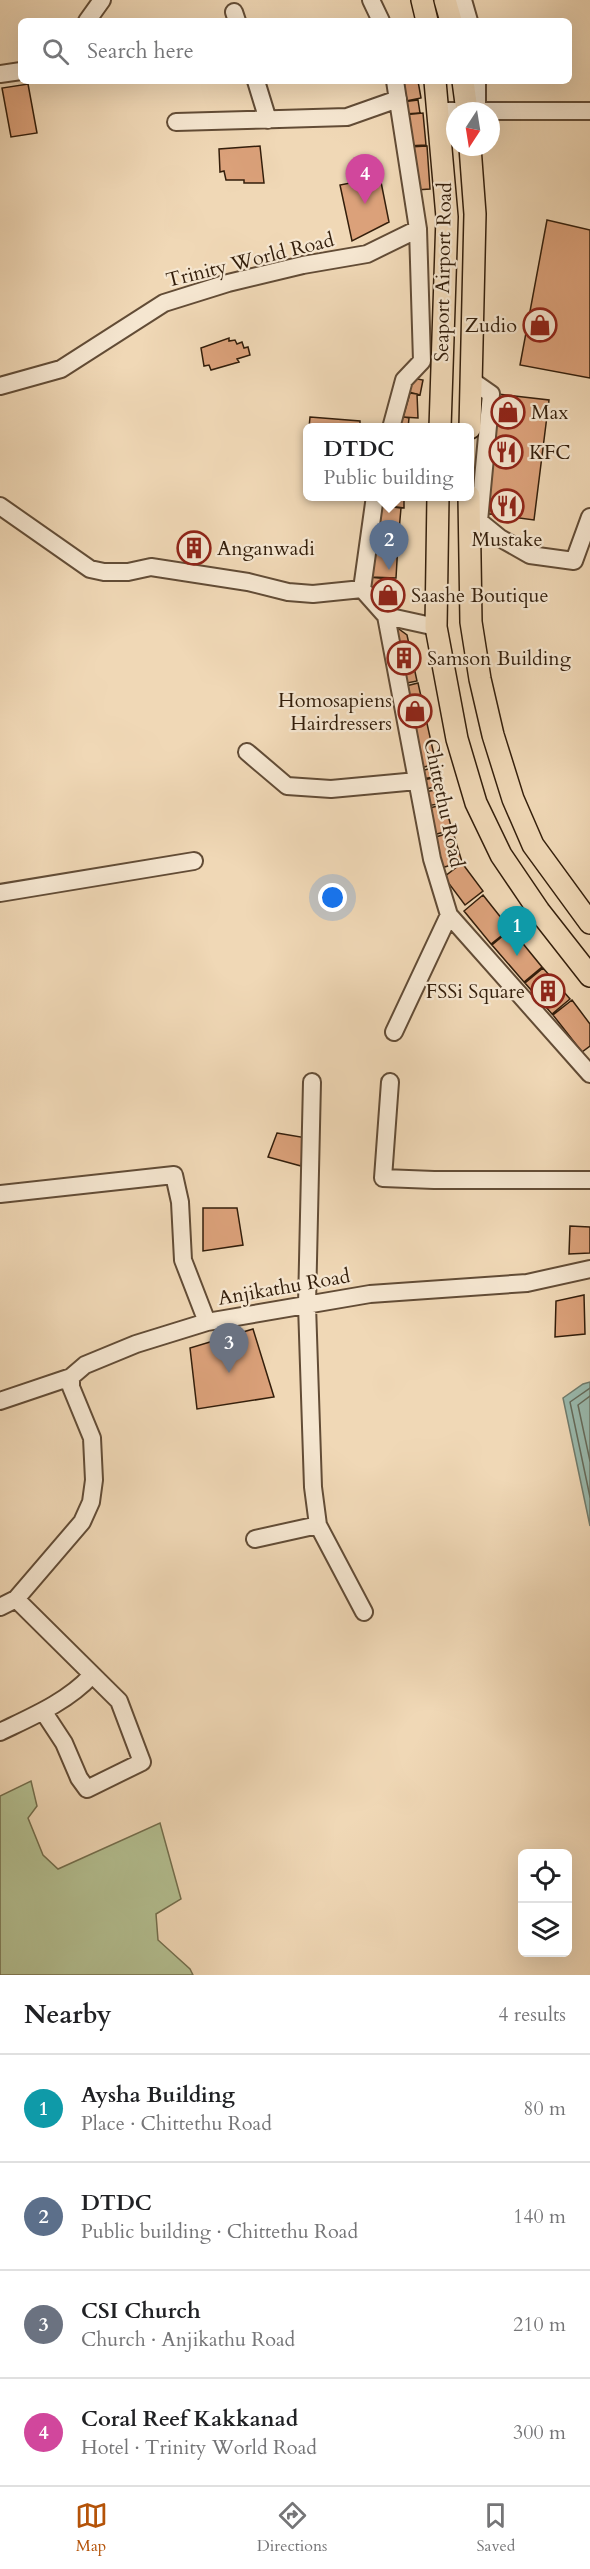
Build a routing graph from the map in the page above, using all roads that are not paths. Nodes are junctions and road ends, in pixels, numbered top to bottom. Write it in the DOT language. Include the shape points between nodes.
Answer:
graph roads {
  1 [pos="102,0"];
  2 [pos="371,0"];
  3 [pos="422,0"];
  4 [pos="445,0"];
  5 [pos="463,0"];
  6 [pos="89,18"];
  7 [pos="380,18"];
  8 [pos="426,18"];
  9 [pos="450,18"];
  10 [pos="468,18"];
  11 [pos="18,71"];
  12 [pos="0,74"];
  13 [pos="257,84"];
  14 [pos="396,84"];
  15 [pos="435,84"];
  16 [pos="464,84"];
  17 [pos="476,84"];
  18 [pos="398,99"];
  19 [pos="469,102"];
  20 [pos="473,102"];
  21 [pos="500,110"];
  22 [pos="439,111"];
  23 [pos="446,111"];
  24 [pos="590,111"];
  25 [pos="268,120"];
  26 [pos="176,122"];
  27 [pos="471,156"];
  28 [pos="418,229"];
  29 [pos="432,362"];
  30 [pos="471,373"];
  31 [pos="0,387"];
  32 [pos="392,423"];
  33 [pos="439,423"];
  34 [pos="470,423"];
  35 [pos="374,501"];
  36 [pos="438,501"];
  37 [pos="469,501"];
  38 [pos="0,506"];
  39 [pos="590,517"];
  40 [pos="362,589"];
  41 [pos="386,616"];
  42 [pos="436,627"];
  43 [pos="247,752"];
  44 [pos="417,781"];
  45 [pos="194,861"];
  46 [pos="0,893"];
  47 [pos="449,915"];
  48 [pos="590,923"];
  49 [pos="590,976"];
  50 [pos="394,1032"];
  51 [pos="590,1074"];
  52 [pos="312,1082"];
  53 [pos="390,1082"];
  54 [pos="590,1180"];
  55 [pos="0,1194"];
  56 [pos="590,1269"];
  57 [pos="307,1305"];
  58 [pos="207,1322"];
  59 [pos="70,1377"];
  60 [pos="0,1401"];
  61 [pos="318,1526"];
  62 [pos="255,1539"];
  63 [pos="16,1599"];
  64 [pos="0,1607"];
  65 [pos="364,1612"];
  66 [pos="91,1676"];
  67 [pos="43,1711"];
  68 [pos="0,1732"];
  1 -- 6 [label="street"];
  2 -- 7 [label="street"];
  3 -- 8 [label="main road"];
  4 -- 9 [label="main road"];
  5 -- 10 [label="street"];
  11 -- 12 [label="street"];
  13 -- 25 [label="street"];
  14 -- 18 [label="street"];
  15 -- 22 [label="main road, Seaport Airport Road"];
  16 -- 19 [label="main road"];
  17 -- 20 [label="street"];
  18 -- 25 [label="street" via="347,117"];
  18 -- 28 [label="street"];
  21 -- 24 [label="street"];
  22 -- 23 [label="street"];
  22 -- 29 [label="main road, Seaport Airport Road" via="447,229"];
  25 -- 26 [label="street"];
  27 -- 30 [label="main road" via="475,214"];
  28 -- 29 [label="street"];
  28 -- 31 [label="street, Trinity World Road" via="367,254 228,283 164,303 61,369"];
  29 -- 30 [label="main road"];
  29 -- 32 [label="street" via="404,380"];
  29 -- 33 [label="main road, Seaport Airport Road"];
  30 -- 34 [label="main road"];
  30 -- 39 [label="street" via="491,394 479,521 530,555 574,561"];
  35 -- 40 [label="street"];
  36 -- 42 [label="main road"];
  37 -- 48 [label="main road" via="471,622 493,735 513,799 533,845"];
  38 -- 40 [label="street" via="90,569 128,572 151,567 313,594"];
  40 -- 41 [label="street"];
  41 -- 42 [label="street"];
  41 -- 44 [label="street, Chittethu Road"];
  42 -- 49 [label="main road" via="455,728 476,803 501,855"];
  43 -- 44 [label="street" via="288,786 331,789"];
  44 -- 47 [label="street, Chittethu Road" via="432,859"];
  45 -- 46 [label="street"];
  47 -- 50 [label="street"];
  47 -- 51 [label="street, Chittethu Road"];
  52 -- 57 [label="street"];
  53 -- 54 [label="street" via="383,1178"];
  55 -- 58 [label="street" via="174,1175 180,1202 183,1260"];
  56 -- 57 [label="street, Anjikathu Road" via="527,1283 370,1294"];
  57 -- 58 [label="street, Anjikathu Road"];
  57 -- 61 [label="street" via="313,1487"];
  58 -- 59 [label="street, Anjikathu Road" via="136,1344 85,1365"];
  59 -- 60 [label="street, Anjikathu Road"];
  59 -- 63 [label="street" via="92,1438 91,1502 82,1522"];
  61 -- 62 [label="street"];
  61 -- 65 [label="street"];
  63 -- 64 [label="street"];
  63 -- 66 [label="street"];
  66 -- 67 [label="street"];
  66 -- 67 [label="street" via="119,1701 142,1762 87,1789"];
  67 -- 68 [label="street"];
}
